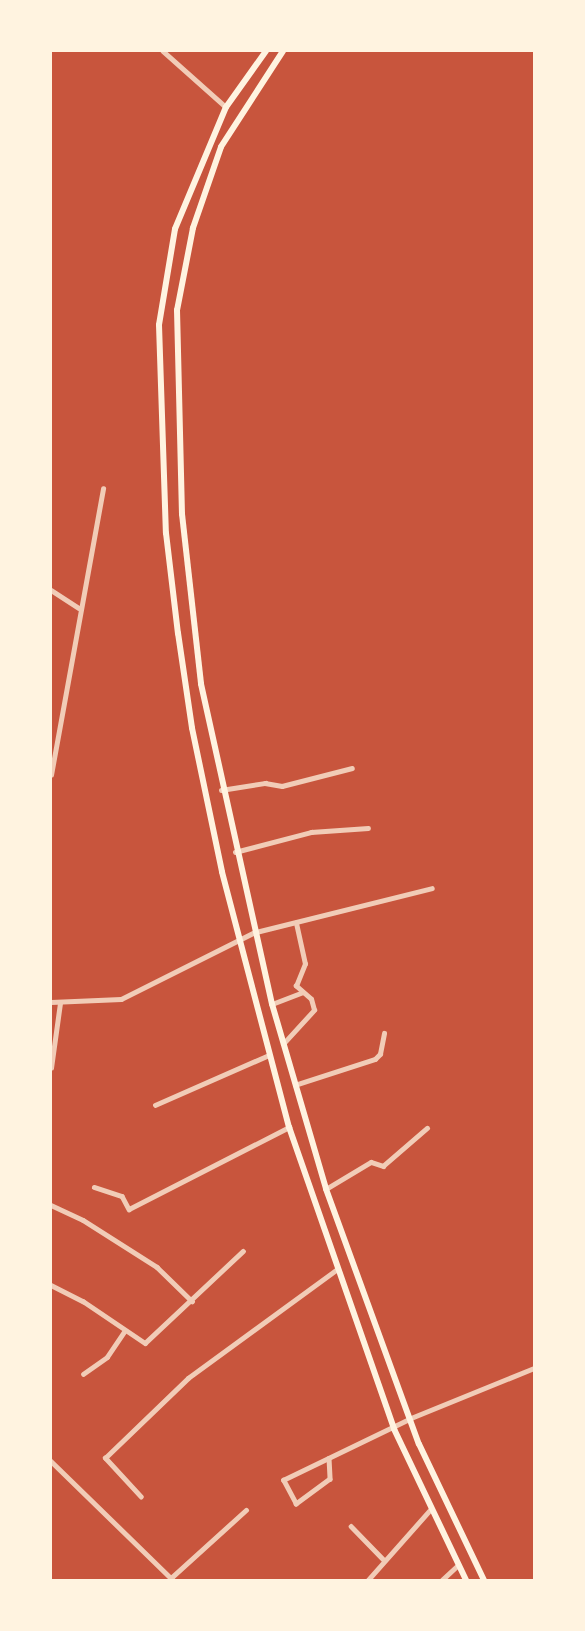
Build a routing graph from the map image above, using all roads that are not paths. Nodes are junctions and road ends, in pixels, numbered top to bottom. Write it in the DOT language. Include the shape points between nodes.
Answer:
graph roads {
  1 [pos="163,51"];
  2 [pos="266,51"];
  3 [pos="283,51"];
  4 [pos="226,107"];
  5 [pos="103,489"];
  6 [pos="51,590"];
  7 [pos="79,608"];
  8 [pos="352,768"];
  9 [pos="51,775"];
  10 [pos="221,790"];
  11 [pos="368,828"];
  12 [pos="235,852"];
  13 [pos="432,888"];
  14 [pos="295,923"];
  15 [pos="255,932"];
  16 [pos="240,940"];
  17 [pos="303,992"];
  18 [pos="51,1002"];
  19 [pos="60,1003"];
  20 [pos="272,1004"];
  21 [pos="384,1032"];
  22 [pos="283,1045"];
  23 [pos="269,1055"];
  24 [pos="51,1068"];
  25 [pos="295,1085"];
  26 [pos="155,1105"];
  27 [pos="289,1127"];
  28 [pos="427,1128"];
  29 [pos="94,1186"];
  30 [pos="326,1189"];
  31 [pos="51,1205"];
  32 [pos="243,1251"];
  33 [pos="336,1270"];
  34 [pos="51,1285"];
  35 [pos="192,1301"];
  36 [pos="124,1332"];
  37 [pos="534,1368"];
  38 [pos="83,1374"];
  39 [pos="411,1418"];
  40 [pos="394,1429"];
  41 [pos="329,1458"];
  42 [pos="51,1461"];
  43 [pos="141,1497"];
  44 [pos="246,1510"];
  45 [pos="430,1510"];
  46 [pos="351,1526"];
  47 [pos="384,1560"];
  48 [pos="457,1566"];
  49 [pos="172,1579"];
  50 [pos="368,1580"];
  51 [pos="442,1580"];
  52 [pos="466,1580"];
  53 [pos="484,1580"];
  1 -- 4 [label="street"];
  2 -- 4 [label="main road"];
  3 -- 10 [label="main road" via="221,147 193,228 177,310 182,514 201,684"];
  4 -- 16 [label="main road" via="175,229 159,325 160,426 166,533 192,728"];
  5 -- 7 [label="street"];
  6 -- 7 [label="street"];
  7 -- 9 [label="street"];
  8 -- 10 [label="street" via="282,786 265,783"];
  10 -- 12 [label="main road"];
  11 -- 12 [label="street" via="312,832"];
  12 -- 15 [label="main road"];
  13 -- 14 [label="street"];
  14 -- 15 [label="street"];
  14 -- 17 [label="street" via="305,964 295,983"];
  15 -- 16 [label="street"];
  15 -- 20 [label="main road"];
  16 -- 19 [label="street" via="121,999"];
  16 -- 23 [label="main road"];
  17 -- 20 [label="street"];
  17 -- 22 [label="street" via="312,1002 313,1014"];
  18 -- 19 [label="street"];
  19 -- 24 [label="street"];
  20 -- 22 [label="main road"];
  21 -- 25 [label="street" via="375,1059"];
  22 -- 25 [label="main road"];
  23 -- 26 [label="street"];
  23 -- 27 [label="main road"];
  25 -- 30 [label="main road"];
  27 -- 29 [label="street" via="129,1209 122,1196"];
  27 -- 33 [label="main road"];
  28 -- 30 [label="street" via="383,1166 371,1162"];
  30 -- 39 [label="main road"];
  31 -- 35 [label="street" via="157,1266"];
  32 -- 35 [label="street"];
  33 -- 40 [label="main road"];
  33 -- 43 [label="street" via="188,1378 105,1458"];
  34 -- 36 [label="street" via="89,1304"];
  35 -- 36 [label="street" via="146,1343"];
  36 -- 38 [label="street" via="107,1357"];
  37 -- 39 [label="street"];
  39 -- 40 [label="street"];
  39 -- 53 [label="main road"];
  40 -- 41 [label="street"];
  40 -- 45 [label="main road"];
  41 -- 41 [label="street" via="283,1480 296,1504 330,1479"];
  42 -- 49 [label="street"];
  44 -- 49 [label="street"];
  45 -- 47 [label="street"];
  45 -- 48 [label="main road"];
  46 -- 47 [label="street"];
  47 -- 50 [label="street"];
  48 -- 51 [label="street"];
  48 -- 52 [label="main road"];
}
